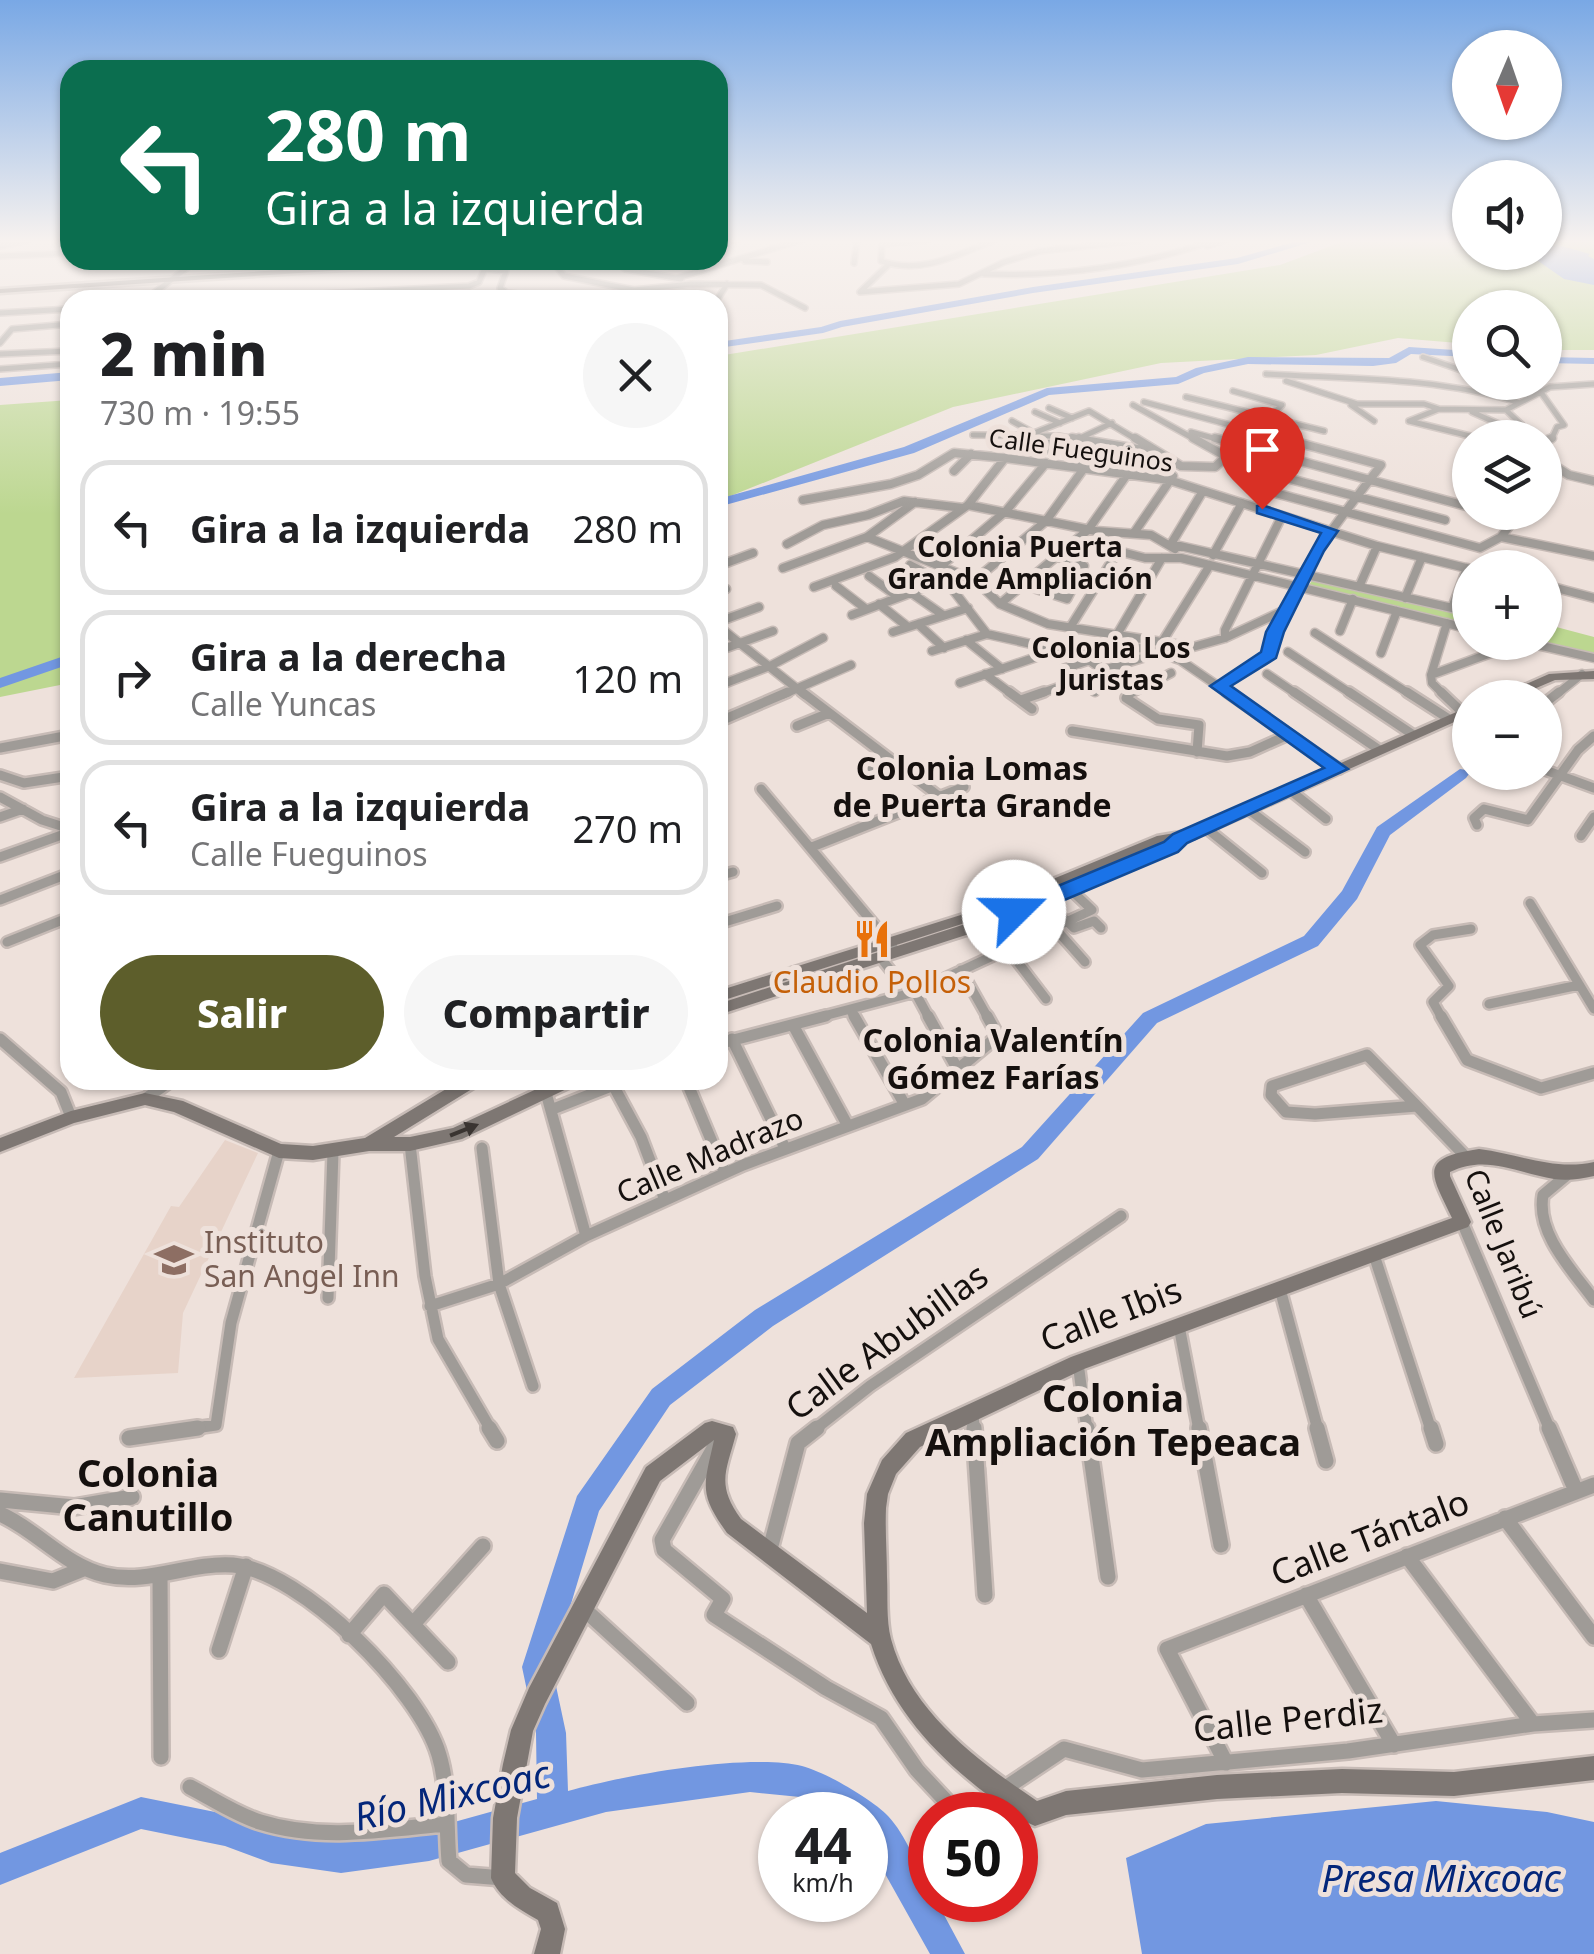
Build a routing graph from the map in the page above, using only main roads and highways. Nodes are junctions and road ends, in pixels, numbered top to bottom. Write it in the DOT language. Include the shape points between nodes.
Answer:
graph roads {
  1 [pos="1588,675"];
  2 [pos="1545,680"];
  3 [pos="1452,718"];
  4 [pos="1180,838"];
  5 [pos="893,947"];
  6 [pos="728,993"];
  7 [pos="728,1007"];
  8 [pos="457,1090"];
  9 [pos="561,1090"];
  10 [pos="368,1144"];
  11 [pos="0,1145"];
  12 [pos="1594,1169"];
  13 [pos="1462,1222"];
  14 [pos="880,1637"];
  15 [pos="1594,1768"];
  16 [pos="1000,1792"];
  17 [pos="1038,1805"];
  18 [pos="547,1954"];
  1 -- 2 [label="main road"];
  3 -- 4 [label="main road"];
  4 -- 5 [label="main road" via="1162,839"];
  4 -- 5 [label="main road" via="992,921"];
  5 -- 6 [label="main road"];
  5 -- 7 [label="main road"];
  8 -- 10 [label="main road"];
  10 -- 9 [label="main road, one-way" via="456,1134 550,1101"];
  10 -- 11 [label="main road" via="333,1152 279,1150 145,1098"];
  12 -- 13 [label="main road, Calle Jaribú" via="1568,1174 1465,1156 1441,1176"];
  13 -- 14 [label="main road, Calle Ibis" via="1078,1363 913,1440 880,1478 874,1528"];
  14 -- 16 [label="main road, Calle Ibis" via="919,1715"];
  14 -- 18 [label="main road" via="734,1526 718,1505 714,1481 727,1441 722,1433 712,1430 691,1442 654,1474 522,1730 505,1818 504,1877 521,1897 548,1912 554,1929"];
  15 -- 17 [label="main road, Calle Perdiz" via="1454,1784 1217,1786"];
}
